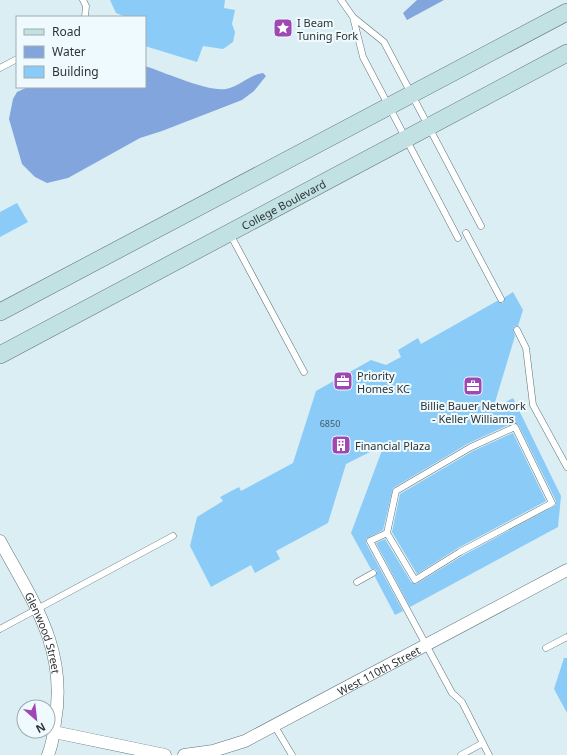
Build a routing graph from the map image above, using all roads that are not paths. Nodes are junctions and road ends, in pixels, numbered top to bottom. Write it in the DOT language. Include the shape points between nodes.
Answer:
graph roads {
  1 [pos="83,0"];
  2 [pos="341,0"];
  3 [pos="567,12"];
  4 [pos="85,16"];
  5 [pos="353,17"];
  6 [pos="567,53"];
  7 [pos="16,60"];
  8 [pos="0,68"];
  9 [pos="411,95"];
  10 [pos="390,106"];
  11 [pos="428,127"];
  12 [pos="407,138"];
  13 [pos="482,226"];
  14 [pos="229,232"];
  15 [pos="466,233"];
  16 [pos="458,238"];
  17 [pos="501,299"];
  18 [pos="0,312"];
  19 [pos="517,330"];
  20 [pos="0,355"];
  21 [pos="304,372"];
  22 [pos="567,467"];
  23 [pos="387,533"];
  24 [pos="173,536"];
  25 [pos="0,540"];
  26 [pos="567,570"];
  27 [pos="373,573"];
  28 [pos="357,582"];
  29 [pos="37,609"];
  30 [pos="0,629"];
  31 [pos="567,637"];
  32 [pos="426,645"];
  33 [pos="546,648"];
  34 [pos="56,720"];
  35 [pos="274,725"];
  36 [pos="56,733"];
  37 [pos="52,739"];
  38 [pos="483,744"];
  39 [pos="137,753"];
  40 [pos="48,755"];
  41 [pos="164,755"];
  42 [pos="184,755"];
  43 [pos="292,755"];
  44 [pos="461,755"];
  45 [pos="489,755"];
  1 -- 4 [label="lane" via="86,6"];
  2 -- 5 [label="lane"];
  3 -- 9 [label="main road"];
  5 -- 9 [label="lane" via="384,42"];
  5 -- 10 [label="lane" via="363,56"];
  6 -- 11 [label="main road, College Boulevard"];
  7 -- 8 [label="lane"];
  9 -- 10 [label="main road"];
  9 -- 11 [label="lane"];
  10 -- 12 [label="lane"];
  10 -- 18 [label="main road"];
  11 -- 12 [label="main road, College Boulevard"];
  11 -- 13 [label="lane"];
  12 -- 14 [label="main road, College Boulevard"];
  12 -- 16 [label="lane"];
  14 -- 20 [label="main road, College Boulevard"];
  14 -- 21 [label="lane"];
  15 -- 17 [label="lane"];
  19 -- 22 [label="lane" via="526,348 533,405"];
  23 -- 23 [label="lane" via="396,491 471,447 515,427 552,503 460,552 415,580"];
  23 -- 32 [label="lane" via="370,542"];
  24 -- 29 [label="lane"];
  25 -- 29 [label="street, Glenwood Street"];
  26 -- 32 [label="street, West 110th Street"];
  27 -- 28 [label="lane"];
  29 -- 30 [label="lane"];
  29 -- 34 [label="street, Glenwood Street" via="52,644 58,675 59,703"];
  31 -- 33 [label="lane"];
  32 -- 35 [label="street, West 110th Street"];
  32 -- 38 [label="lane" via="452,694 462,702"];
  35 -- 42 [label="street, West 110th Street" via="245,741 213,751"];
  35 -- 43 [label="lane"];
  36 -- 39 [label="street"];
  37 -- 40 [label="street"];
  38 -- 44 [label="lane"];
  38 -- 45 [label="lane"];
  39 -- 41 [label="street"];
}
